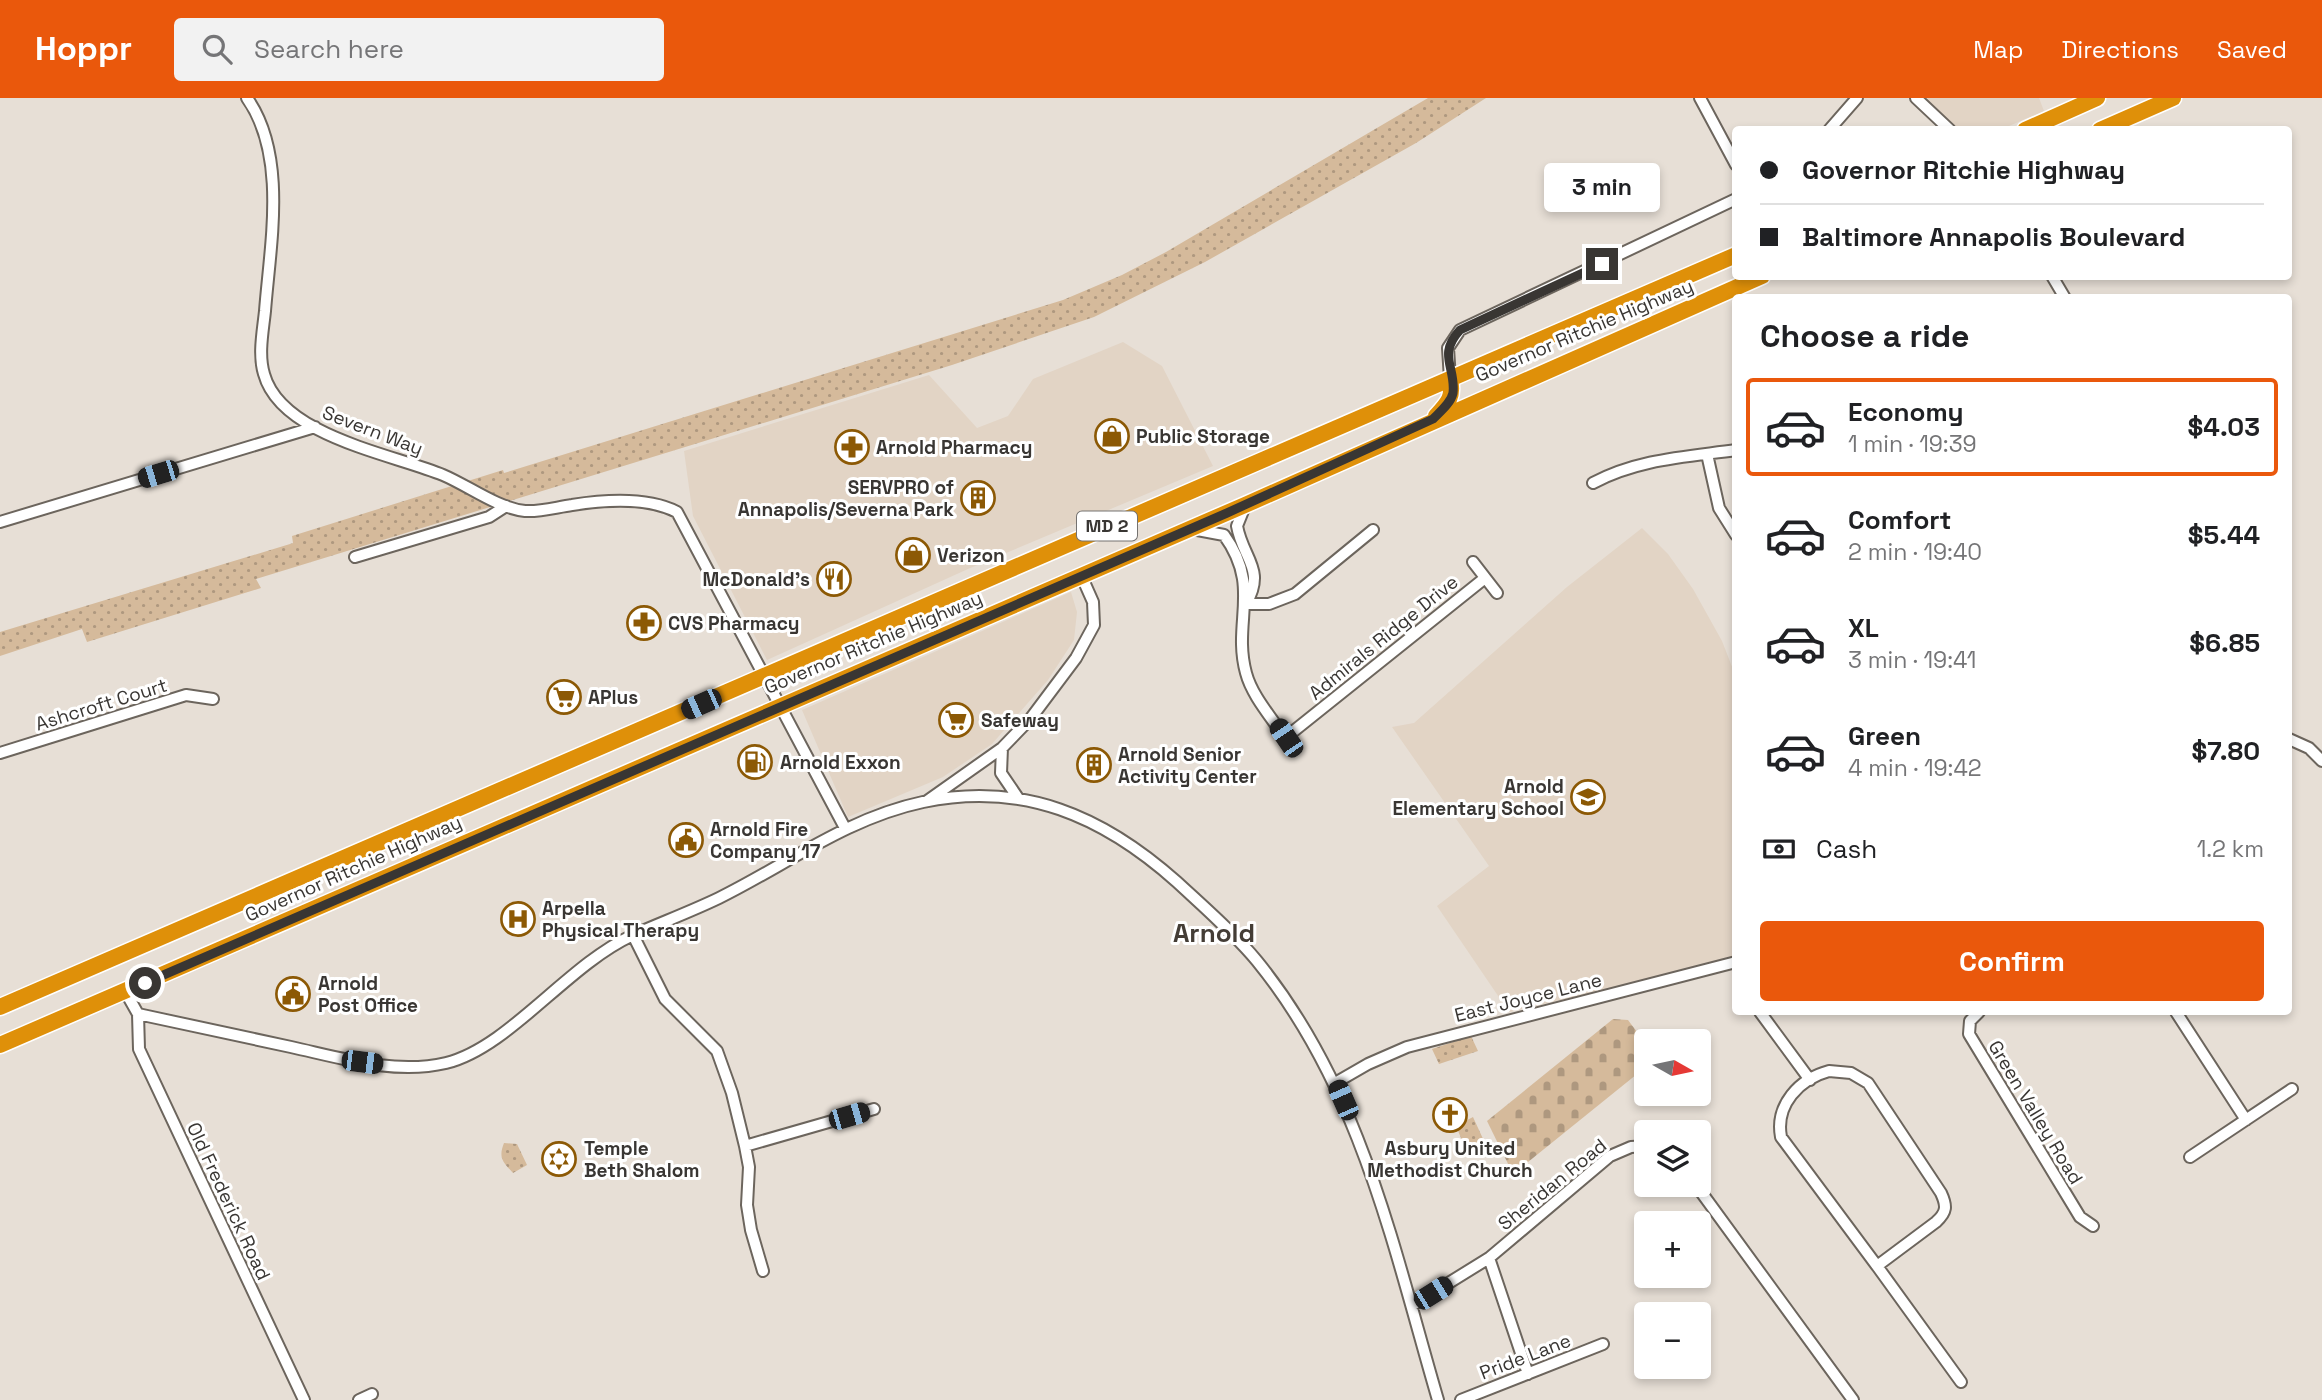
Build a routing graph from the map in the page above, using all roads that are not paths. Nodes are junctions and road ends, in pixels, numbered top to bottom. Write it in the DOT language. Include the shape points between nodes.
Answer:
graph roads {
  1 [pos="247,98"];
  2 [pos="1700,98"];
  3 [pos="1857,98"];
  4 [pos="1916,98"];
  5 [pos="2097,98"];
  6 [pos="2173,98"];
  7 [pos="2055,116"];
  8 [pos="1832,126"];
  9 [pos="1946,126"];
  10 [pos="2034,126"];
  11 [pos="2044,126"];
  12 [pos="2109,126"];
  13 [pos="1732,158"];
  14 [pos="1732,201"];
  15 [pos="1732,257"];
  16 [pos="1753,280"];
  17 [pos="1450,379"];
  18 [pos="1433,419"];
  19 [pos="314,427"];
  20 [pos="1732,451"];
  21 [pos="1707,454"];
  22 [pos="1593,483"];
  23 [pos="1245,505"];
  24 [pos="506,506"];
  25 [pos="0,522"];
  26 [pos="1189,529"];
  27 [pos="1374,530"];
  28 [pos="1732,530"];
  29 [pos="355,557"];
  30 [pos="1473,562"];
  31 [pos="1082,575"];
  32 [pos="1485,578"];
  33 [pos="1497,593"];
  34 [pos="1246,604"];
  35 [pos="764,675"];
  36 [pos="213,699"];
  37 [pos="780,705"];
  38 [pos="2292,740"];
  39 [pos="1002,748"];
  40 [pos="0,753"];
  41 [pos="2322,761"];
  42 [pos="1018,799"];
  43 [pos="927,801"];
  44 [pos="845,828"];
  45 [pos="633,935"];
  46 [pos="1732,967"];
  47 [pos="125,991"];
  48 [pos="0,1007"];
  49 [pos="138,1014"];
  50 [pos="1762,1015"];
  51 [pos="1976,1015"];
  52 [pos="2178,1015"];
  53 [pos="0,1045"];
  54 [pos="1810,1080"];
  55 [pos="1335,1083"];
  56 [pos="2292,1089"];
  57 [pos="874,1108"];
  58 [pos="2246,1120"];
  59 [pos="745,1146"];
  60 [pos="1634,1147"];
  61 [pos="2190,1157"];
  62 [pos="1705,1197"];
  63 [pos="2093,1226"];
  64 [pos="1489,1258"];
  65 [pos="1877,1266"];
  66 [pos="763,1271"];
  67 [pos="1413,1305"];
  68 [pos="1603,1344"];
  69 [pos="1528,1374"];
  70 [pos="1961,1382"];
  71 [pos="372,1394"];
  72 [pos="304,1400"];
  73 [pos="359,1400"];
  74 [pos="1438,1400"];
  75 [pos="1461,1400"];
  76 [pos="1853,1400"];
  1 -- 19 [label="street, Severn Way" via="265,136 270,171 264,374 281,401"];
  2 -- 13 [label="street"];
  3 -- 8 [label="street"];
  4 -- 9 [label="street"];
  5 -- 7 [label="highway"];
  6 -- 12 [label="highway"];
  7 -- 10 [label="highway"];
  7 -- 11 [label="highway"];
  14 -- 17 [label="street" via="1460,330 1448,348"];
  15 -- 17 [label="highway, Governor Ritchie Highway / MD 2"];
  16 -- 18 [label="highway, Governor Ritchie Highway / MD 2"];
  17 -- 18 [label="highway" via="1450,401"];
  17 -- 35 [label="highway, Governor Ritchie Highway / MD 2"];
  18 -- 23 [label="highway, Governor Ritchie Highway / MD 2"];
  19 -- 24 [label="street, Severn Way" via="450,478"];
  19 -- 25 [label="street"];
  20 -- 21 [label="street"];
  21 -- 22 [label="street" via="1620,469"];
  21 -- 28 [label="street" via="1718,508"];
  23 -- 26 [label="highway, Governor Ritchie Highway / MD 2"];
  23 -- 34 [label="street, Admirals Ridge Drive" via="1237,526 1256,576"];
  24 -- 29 [label="street" via="489,517"];
  24 -- 35 [label="street, Severn Way" via="528,511 590,503 669,508 681,517"];
  26 -- 31 [label="highway, Governor Ritchie Highway / MD 2"];
  26 -- 34 [label="street, Admirals Ridge Drive" via="1224,535 1242,575"];
  27 -- 34 [label="street" via="1296,594 1269,604"];
  30 -- 32 [label="street, Admirals Ridge Drive"];
  31 -- 37 [label="highway, Governor Ritchie Highway / MD 2"];
  31 -- 39 [label="street" via="1095,614 1090,637 1031,718"];
  32 -- 33 [label="street, Admirals Ridge Drive"];
  32 -- 34 [label="street, Admirals Ridge Drive" via="1286,738 1245,672 1242,629"];
  35 -- 37 [label="street, Severn Way"];
  35 -- 48 [label="highway, Governor Ritchie Highway / MD 2"];
  36 -- 40 [label="street, Ashcroft Court" via="186,695"];
  37 -- 44 [label="street, Severn Way"];
  37 -- 47 [label="highway, Governor Ritchie Highway / MD 2"];
  38 -- 41 [label="street"];
  39 -- 42 [label="street" via="1001,774"];
  39 -- 43 [label="street"];
  42 -- 43 [label="street" via="963,796"];
  42 -- 55 [label="street" via="1061,808 1093,822 1143,853 1178,883 1255,958 1303,1023"];
  43 -- 44 [label="street"];
  44 -- 45 [label="street" via="719,898"];
  45 -- 49 [label="street" via="584,964 488,1043 434,1066 362,1062"];
  45 -- 59 [label="street" via="665,999 717,1051"];
  46 -- 55 [label="street, East Joyce Lane" via="1407,1047"];
  47 -- 49 [label="street"];
  47 -- 53 [label="highway, Governor Ritchie Highway / MD 2"];
  49 -- 72 [label="street, Old Frederick Road" via="139,1049"];
  50 -- 54 [label="street"];
  51 -- 63 [label="street, Green Valley Road" via="1970,1021 1969,1034 2080,1217"];
  52 -- 58 [label="street"];
  54 -- 65 [label="street" via="1786,1102 1780,1119 1783,1143"];
  54 -- 65 [label="street" via="1840,1071 1868,1083 1944,1200 1946,1209 1940,1218"];
  55 -- 67 [label="street" via="1382,1199"];
  56 -- 58 [label="street"];
  57 -- 59 [label="street"];
  58 -- 61 [label="street"];
  59 -- 66 [label="street" via="747,1205"];
  60 -- 64 [label="street, Sheridan Road" via="1610,1156"];
  62 -- 76 [label="street"];
  64 -- 67 [label="street, Sheridan Road"];
  64 -- 69 [label="street"];
  65 -- 70 [label="street"];
  67 -- 74 [label="street"];
  68 -- 69 [label="street, Pride Lane"];
  69 -- 75 [label="street, Pride Lane"];
  71 -- 73 [label="street"];
}
